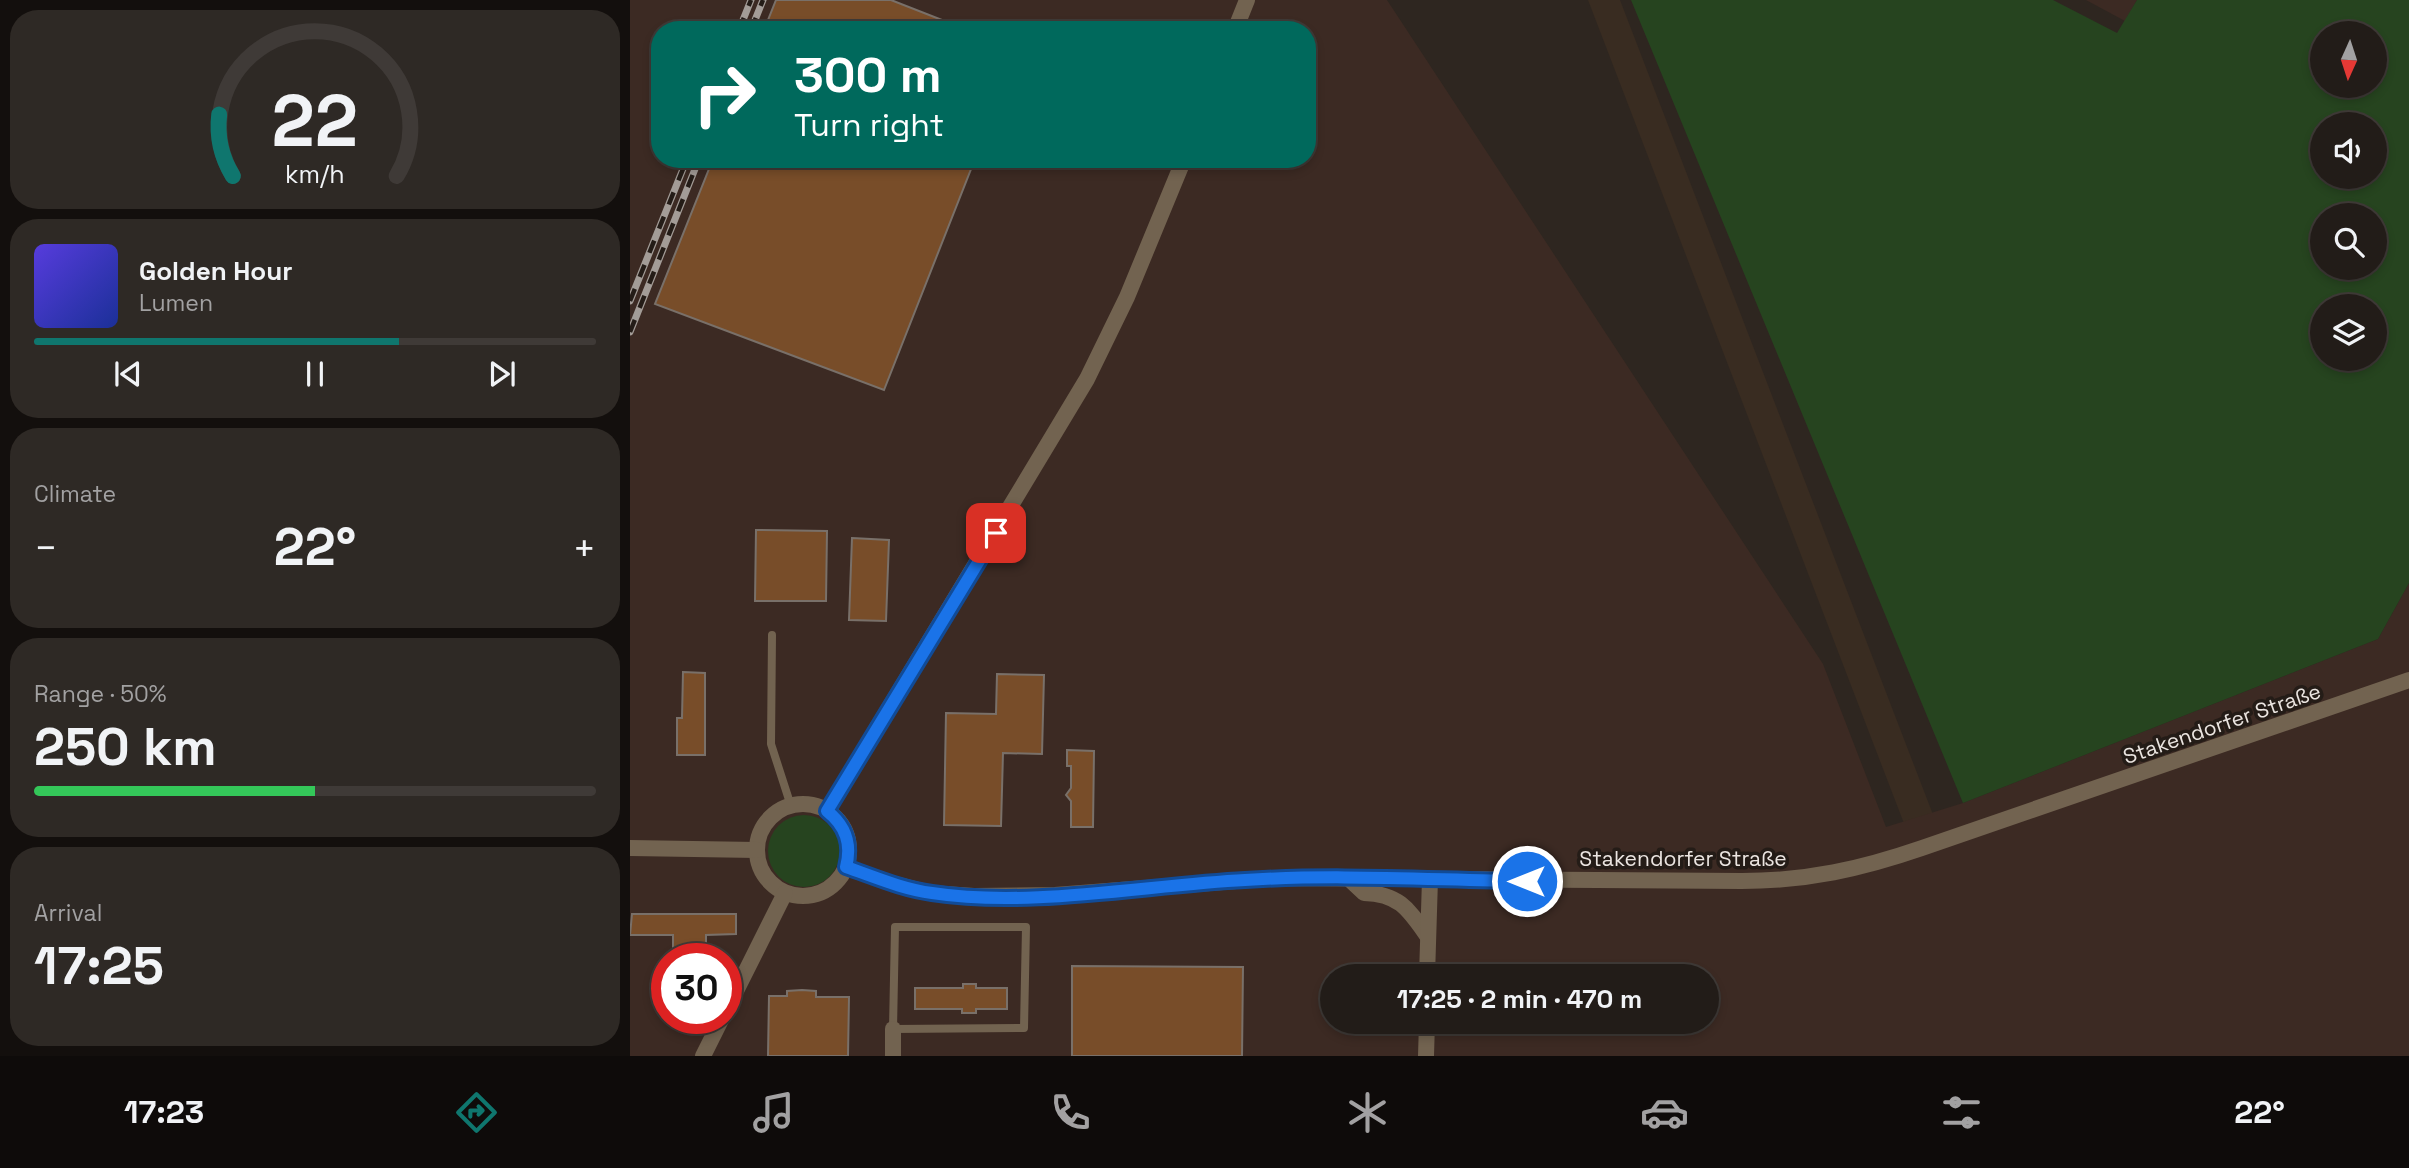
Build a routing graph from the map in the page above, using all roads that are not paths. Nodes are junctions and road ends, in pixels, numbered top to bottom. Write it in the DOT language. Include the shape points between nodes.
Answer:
graph roads {
  1 [pos="1247,0"];
  2 [pos="1239,21"];
  3 [pos="1180,168"];
  4 [pos="772,635"];
  5 [pos="2409,680"];
  6 [pos="791,806"];
  7 [pos="827,811"];
  8 [pos="630,848"];
  9 [pos="757,850"];
  10 [pos="846,867"];
  11 [pos="1348,878"];
  12 [pos="1430,879"];
  13 [pos="785,892"];
  14 [pos="1428,937"];
  15 [pos="1427,964"];
  16 [pos="742,979"];
  17 [pos="893,1029"];
  18 [pos="714,1034"];
  19 [pos="1427,1034"];
  20 [pos="703,1056"];
  21 [pos="893,1056"];
  22 [pos="1426,1056"];
  1 -- 2 [label="street"];
  3 -- 7 [label="street" via="1127,297 1082,389"];
  4 -- 6 [label="lane" via="771,744"];
  5 -- 12 [label="street, Stakendorfer Straße" via="1922,849 1833,874 1760,881"];
  6 -- 7 [label="street" via="810,805"];
  6 -- 9 [label="street" via="767,822"];
  7 -- 10 [label="street" via="845,831"];
  8 -- 9 [label="street"];
  9 -- 13 [label="street" via="765,875"];
  10 -- 11 [label="street, Stakendorfer Straße" via="930,893 974,896"];
  10 -- 13 [label="street" via="838,881 817,894"];
  11 -- 12 [label="street, Stakendorfer Straße"];
  11 -- 14 [label="street" via="1364,893 1395,899"];
  12 -- 14 [label="street"];
  13 -- 16 [label="street"];
  14 -- 15 [label="street"];
  17 -- 17 [label="lane" via="895,927 1026,927 1024,1028"];
  17 -- 21 [label="street"];
  18 -- 20 [label="street"];
  19 -- 22 [label="street"];
}
